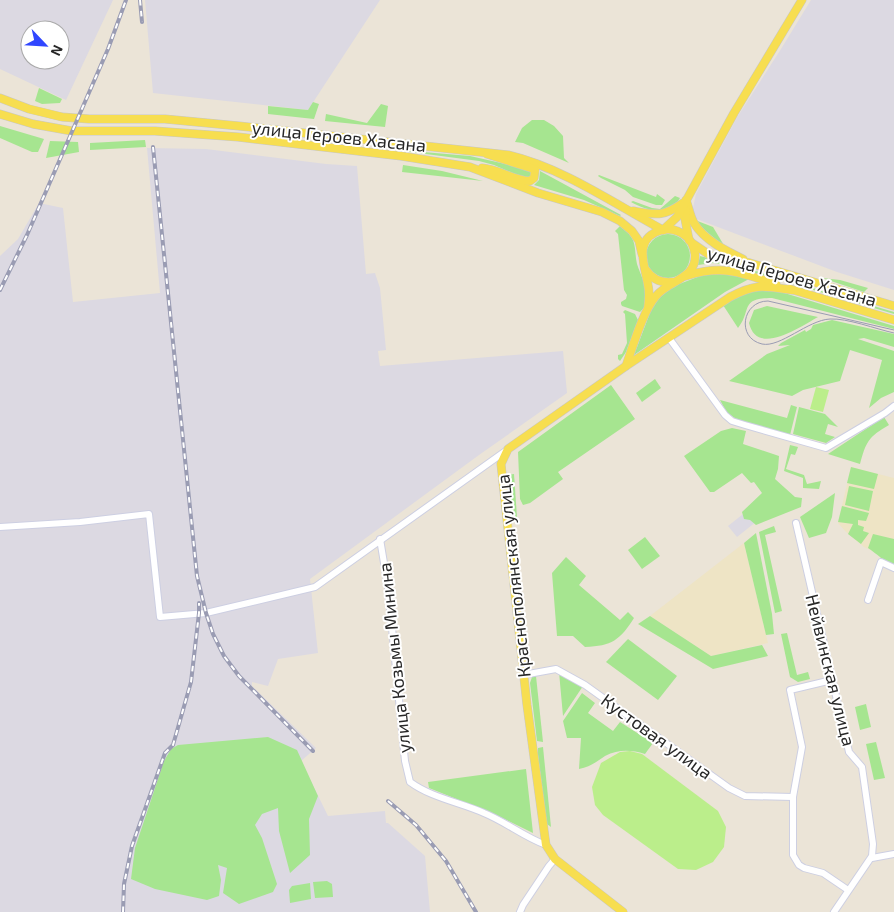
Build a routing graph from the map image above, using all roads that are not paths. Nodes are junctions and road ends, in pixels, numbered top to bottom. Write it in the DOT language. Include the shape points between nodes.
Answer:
graph roads {
  1 [pos="802,0"];
  2 [pos="0,98"];
  3 [pos="0,114"];
  4 [pos="476,150"];
  5 [pos="470,167"];
  6 [pos="686,200"];
  7 [pos="626,210"];
  8 [pos="663,230"];
  9 [pos="691,242"];
  10 [pos="642,254"];
  11 [pos="750,263"];
  12 [pos="645,268"];
  13 [pos="686,276"];
  14 [pos="674,282"];
  15 [pos="792,290"];
  16 [pos="894,306"];
  17 [pos="648,308"];
  18 [pos="894,320"];
  19 [pos="669,338"];
  20 [pos="626,366"];
  21 [pos="894,406"];
  22 [pos="508,449"];
  23 [pos="493,460"];
  24 [pos="501,464"];
  25 [pos="796,523"];
  26 [pos="0,527"];
  27 [pos="380,539"];
  28 [pos="894,568"];
  29 [pos="868,600"];
  30 [pos="523,675"];
  31 [pos="832,680"];
  32 [pos="793,797"];
  33 [pos="546,845"];
  34 [pos="894,854"];
  35 [pos="872,858"];
  36 [pos="555,859"];
  37 [pos="846,893"];
  38 [pos="520,912"];
  39 [pos="623,912"];
  40 [pos="834,912"];
  1 -- 6 [label="main road"];
  2 -- 4 [label="main road, улица Героев Хасана" via="29,110 62,117 164,120"];
  3 -- 5 [label="main road, улица Героев Хасана" via="72,131 155,131 238,138"];
  4 -- 5 [label="main road" via="531,168 535,170 534,178 525,181 489,168"];
  4 -- 7 [label="main road, улица Героев Хасана" via="541,165"];
  5 -- 10 [label="main road, улица Героев Хасана" via="620,221 632,231"];
  6 -- 7 [label="main road" via="664,214"];
  6 -- 8 [label="main road" via="677,217"];
  6 -- 9 [label="main road" via="685,219"];
  6 -- 11 [label="main road" via="699,230 728,252"];
  7 -- 8 [label="main road, улица Героев Хасана"];
  8 -- 9 [label="main road" via="678,231"];
  8 -- 10 [label="main road" via="650,237"];
  9 -- 11 [label="main road, улица Героев Хасана" via="711,256"];
  9 -- 13 [label="main road" via="695,258"];
  10 -- 12 [label="main road"];
  11 -- 16 [label="main road, улица Героев Хасана"];
  12 -- 14 [label="main road" via="659,281"];
  12 -- 17 [label="main road"];
  13 -- 14 [label="main road"];
  13 -- 15 [label="main road, улица Героев Хасана" via="705,270 725,270"];
  14 -- 17 [label="main road" via="656,296"];
  15 -- 18 [label="main road, улица Героев Хасана"];
  15 -- 19 [label="main road, Краснополянская улица" via="763,286 747,288"];
  17 -- 20 [label="main road"];
  19 -- 20 [label="main road, Краснополянская улица"];
  19 -- 21 [label="street" via="729,419 781,436 828,448"];
  20 -- 22 [label="main road, Краснополянская улица"];
  22 -- 23 [label="street, улица Козьмы Минина"];
  22 -- 24 [label="main road, Краснополянская улица"];
  23 -- 24 [label="street"];
  23 -- 27 [label="street, улица Козьмы Минина"];
  24 -- 30 [label="main road, Краснополянская улица"];
  25 -- 31 [label="street, Нейвинская улица"];
  26 -- 27 [label="street" via="149,514 160,617 206,613 315,587"];
  27 -- 33 [label="street, улица Козьмы Минина" via="410,782 423,792 485,813"];
  28 -- 29 [label="street" via="881,562"];
  30 -- 32 [label="street, Кустовая улица" via="556,669 585,685 730,788 745,796"];
  30 -- 33 [label="main road, Краснополянская улица"];
  31 -- 32 [label="street" via="790,690 802,747"];
  31 -- 35 [label="street, Нейвинская улица" via="849,752 862,767 873,844"];
  32 -- 37 [label="street" via="793,855 799,865 823,873"];
  33 -- 36 [label="main road, Краснополянская улица"];
  34 -- 35 [label="street"];
  35 -- 37 [label="street"];
  36 -- 38 [label="street"];
  36 -- 39 [label="main road, Краснополянская улица"];
  37 -- 40 [label="street"];
}
